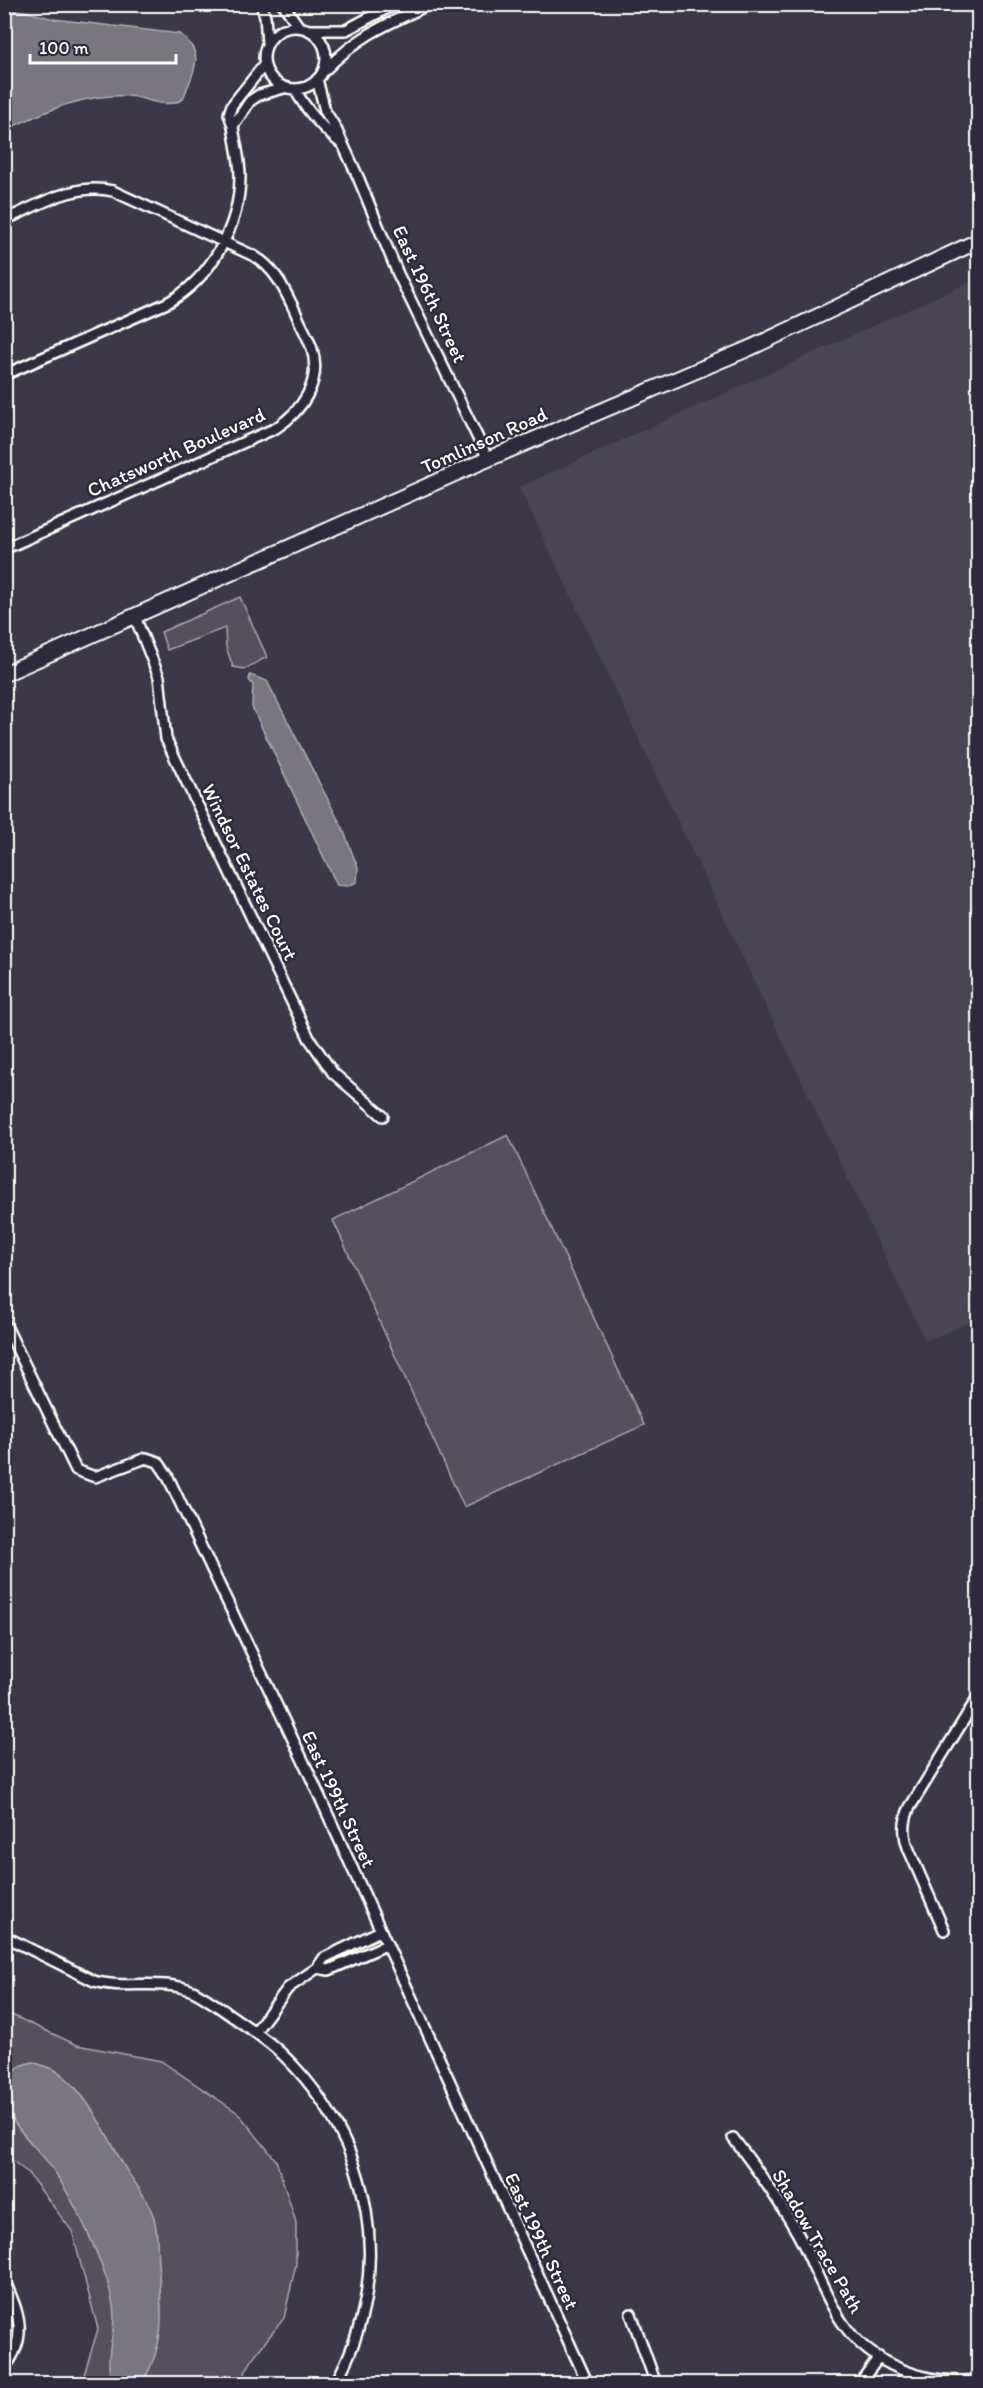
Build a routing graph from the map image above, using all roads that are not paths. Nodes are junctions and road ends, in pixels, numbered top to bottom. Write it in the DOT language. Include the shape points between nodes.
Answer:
graph roads {
  1 [pos="261,4"];
  2 [pos="283,4"];
  3 [pos="395,4"];
  4 [pos="430,4"];
  5 [pos="304,28"];
  6 [pos="267,44"];
  7 [pos="264,65"];
  8 [pos="320,76"];
  9 [pos="285,88"];
  10 [pos="295,89"];
  11 [pos="232,126"];
  12 [pos="342,144"];
  13 [pos="4,220"];
  14 [pos="978,241"];
  15 [pos="223,242"];
  16 [pos="4,375"];
  17 [pos="488,459"];
  18 [pos="4,549"];
  19 [pos="135,617"];
  20 [pos="4,674"];
  21 [pos="383,1116"];
  22 [pos="4,1322"];
  23 [pos="978,1697"];
  24 [pos="944,1930"];
  25 [pos="380,1932"];
  26 [pos="4,1936"];
  27 [pos="386,1945"];
  28 [pos="317,1968"];
  29 [pos="255,2032"];
  30 [pos="733,2138"];
  31 [pos="4,2280"];
  32 [pos="631,2313"];
  33 [pos="879,2357"];
  34 [pos="4,2368"];
  35 [pos="978,2380"];
  36 [pos="957,2383"];
  37 [pos="335,2384"];
  38 [pos="588,2384"];
  39 [pos="656,2384"];
  40 [pos="859,2384"];
  1 -- 6 [label="street"];
  2 -- 5 [label="street"];
  3 -- 5 [label="street" via="346,30"];
  4 -- 8 [label="street" via="362,37"];
  5 -- 6 [label="street" via="279,30"];
  5 -- 8 [label="street" via="322,43 326,53"];
  6 -- 7 [label="street"];
  7 -- 9 [label="street" via="268,75"];
  7 -- 11 [label="street" via="232,105"];
  8 -- 10 [label="street"];
  8 -- 12 [label="street, East 196th Street" via="325,111"];
  9 -- 10 [label="street"];
  9 -- 11 [label="street" via="250,100"];
  10 -- 12 [label="street, East 196th Street" via="301,102"];
  11 -- 15 [label="street" via="240,183 235,213"];
  12 -- 17 [label="street, East 196th Street" via="398,274"];
  13 -- 15 [label="street, Chatsworth Boulevard" via="69,192 106,190"];
  14 -- 17 [label="street, Tomlinson Road" via="750,348"];
  15 -- 16 [label="street" via="201,275 175,299"];
  15 -- 18 [label="street, Chatsworth Boulevard" via="257,259 281,282 314,355 312,383 302,406 268,432"];
  17 -- 19 [label="street, Tomlinson Road"];
  19 -- 20 [label="street, Tomlinson Road"];
  19 -- 21 [label="street, Windsor Estates Court" via="159,677 166,739 309,1038 339,1081"];
  22 -- 25 [label="street, East 199th Street" via="76,1470 95,1477 146,1458 158,1462 167,1475"];
  23 -- 24 [label="street" via="910,1806 904,1826 909,1850"];
  25 -- 27 [label="street, East 199th Street"];
  25 -- 28 [label="street" via="324,1958"];
  26 -- 29 [label="street" via="100,1982 181,1987"];
  27 -- 28 [label="street" via="329,1970"];
  27 -- 38 [label="street, East 199th Street"];
  28 -- 29 [label="street" via="288,1988"];
  29 -- 37 [label="street" via="281,2052 320,2097 341,2131 362,2187 370,2244 366,2298 354,2346"];
  30 -- 33 [label="street, Shadow Trace Path" via="798,2235 842,2323"];
  31 -- 34 [label="street" via="20,2322 16,2348"];
  32 -- 39 [label="street"];
  33 -- 36 [label="street, Shadow Trace Path" via="910,2374"];
  33 -- 40 [label="street"];
  35 -- 36 [label="street, Shadow Trace Path"];
}
